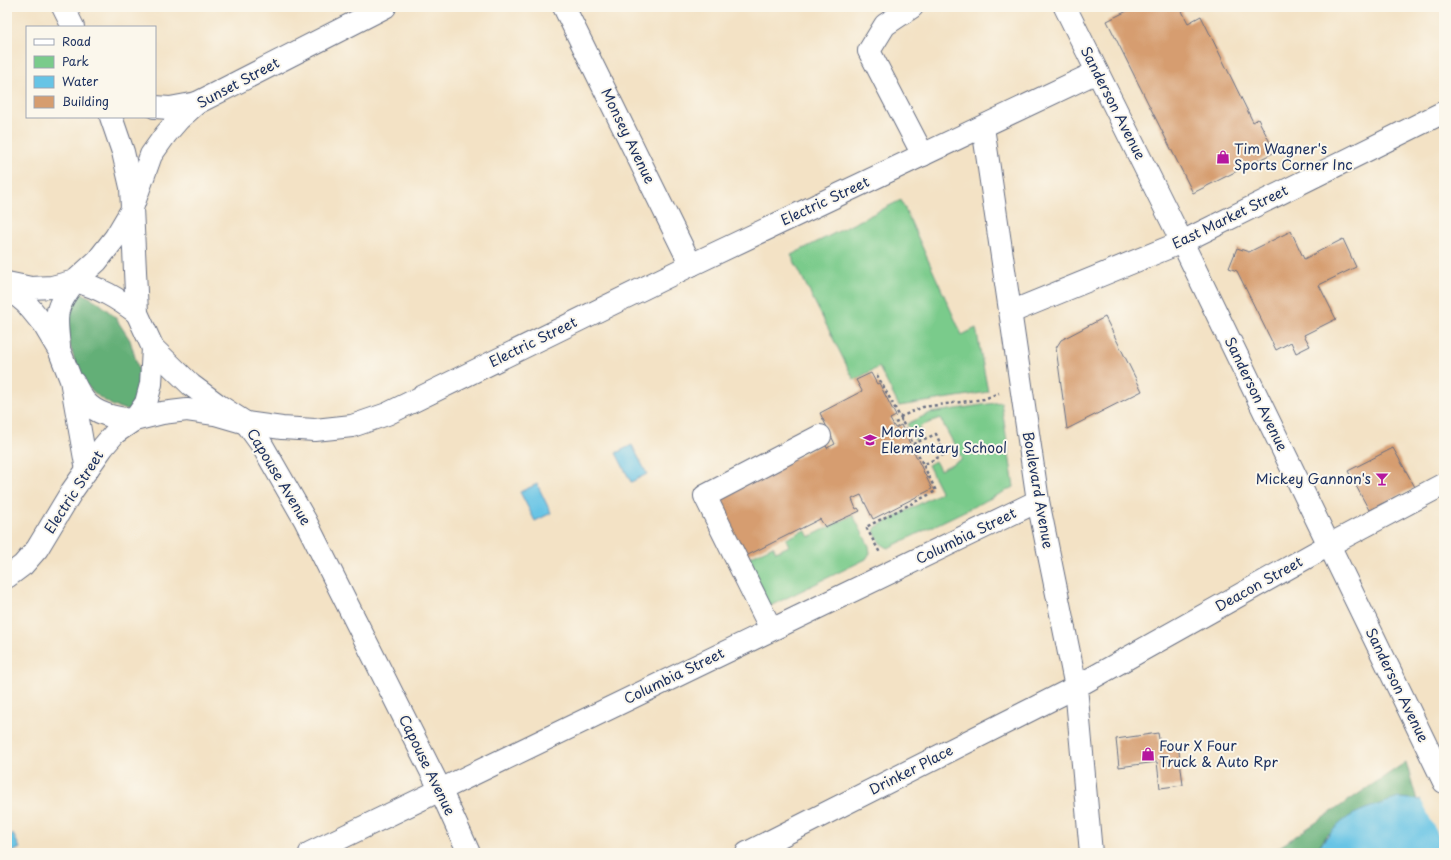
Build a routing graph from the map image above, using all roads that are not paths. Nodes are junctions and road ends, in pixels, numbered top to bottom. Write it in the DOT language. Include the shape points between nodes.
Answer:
graph roads {
  1 [pos="63,7"];
  2 [pos="385,7"];
  3 [pos="564,7"];
  4 [pos="912,7"];
  5 [pos="1065,7"];
  6 [pos="72,26"];
  7 [pos="1097,72"];
  8 [pos="197,103"];
  9 [pos="156,107"];
  10 [pos="1444,112"];
  11 [pos="111,118"];
  12 [pos="983,127"];
  13 [pos="924,155"];
  14 [pos="131,210"];
  15 [pos="1182,242"];
  16 [pos="691,265"];
  17 [pos="75,281"];
  18 [pos="7,283"];
  19 [pos="7,287"];
  20 [pos="1011,312"];
  21 [pos="137,314"];
  22 [pos="153,348"];
  23 [pos="60,352"];
  24 [pos="72,380"];
  25 [pos="134,420"];
  26 [pos="246,422"];
  27 [pos="820,436"];
  28 [pos="86,470"];
  29 [pos="1444,484"];
  30 [pos="1038,500"];
  31 [pos="1328,545"];
  32 [pos="7,577"];
  33 [pos="771,629"];
  34 [pos="1076,687"];
  35 [pos="1441,768"];
  36 [pos="440,789"];
  37 [pos="310,853"];
  38 [pos="469,853"];
  39 [pos="747,853"];
  40 [pos="1091,853"];
  1 -- 6 [label="street"];
  2 -- 8 [label="street, Sunset Street"];
  3 -- 16 [label="street, Monsey Avenue"];
  4 -- 13 [label="street" via="885,25 869,51"];
  5 -- 7 [label="street, Sanderson Avenue"];
  7 -- 12 [label="street, Electric Street"];
  7 -- 15 [label="street, Sanderson Avenue"];
  8 -- 9 [label="street" via="170,108"];
  8 -- 14 [label="street, Sunset Street" via="179,119 151,155"];
  10 -- 15 [label="street, East Market Street"];
  11 -- 14 [label="street, Capouse Avenue" via="127,168 131,187"];
  12 -- 13 [label="street, Electric Street"];
  12 -- 20 [label="street, Boulevard Avenue"];
  13 -- 16 [label="street, Electric Street"];
  14 -- 17 [label="street, Sunset Street" via="115,238 97,261"];
  14 -- 21 [label="street, Capouse Avenue"];
  15 -- 20 [label="street, East Market Street"];
  15 -- 31 [label="street, Sanderson Avenue"];
  16 -- 26 [label="street, Electric Street" via="387,414 352,426 315,430"];
  17 -- 18 [label="street" via="31,288"];
  17 -- 21 [label="street" via="107,293"];
  17 -- 23 [label="street" via="62,298 56,314"];
  19 -- 23 [label="street" via="26,303 44,325"];
  20 -- 30 [label="street, Boulevard Avenue"];
  21 -- 22 [label="street, Capouse Avenue"];
  22 -- 25 [label="street" via="151,384 146,403"];
  22 -- 26 [label="street, Capouse Avenue" via="191,385"];
  23 -- 24 [label="street"];
  24 -- 25 [label="street" via="85,401 99,412"];
  24 -- 28 [label="street"];
  25 -- 26 [label="street, Electric Street" via="187,410"];
  25 -- 28 [label="street, Electric Street" via="115,433"];
  26 -- 36 [label="street, Capouse Avenue" via="274,464 305,520"];
  27 -- 33 [label="street" via="705,496"];
  28 -- 32 [label="street, Electric Street" via="37,549 24,565"];
  29 -- 31 [label="street, Deacon Street"];
  30 -- 33 [label="street, Columbia Street"];
  30 -- 34 [label="street, Boulevard Avenue"];
  31 -- 34 [label="street, Deacon Street"];
  31 -- 35 [label="street, Sanderson Avenue"];
  33 -- 36 [label="street, Columbia Street"];
  34 -- 39 [label="street, Drinker Place"];
  34 -- 40 [label="street, Boulevard Avenue"];
  36 -- 37 [label="street, Columbia Street"];
  36 -- 38 [label="street, Capouse Avenue"];
}
